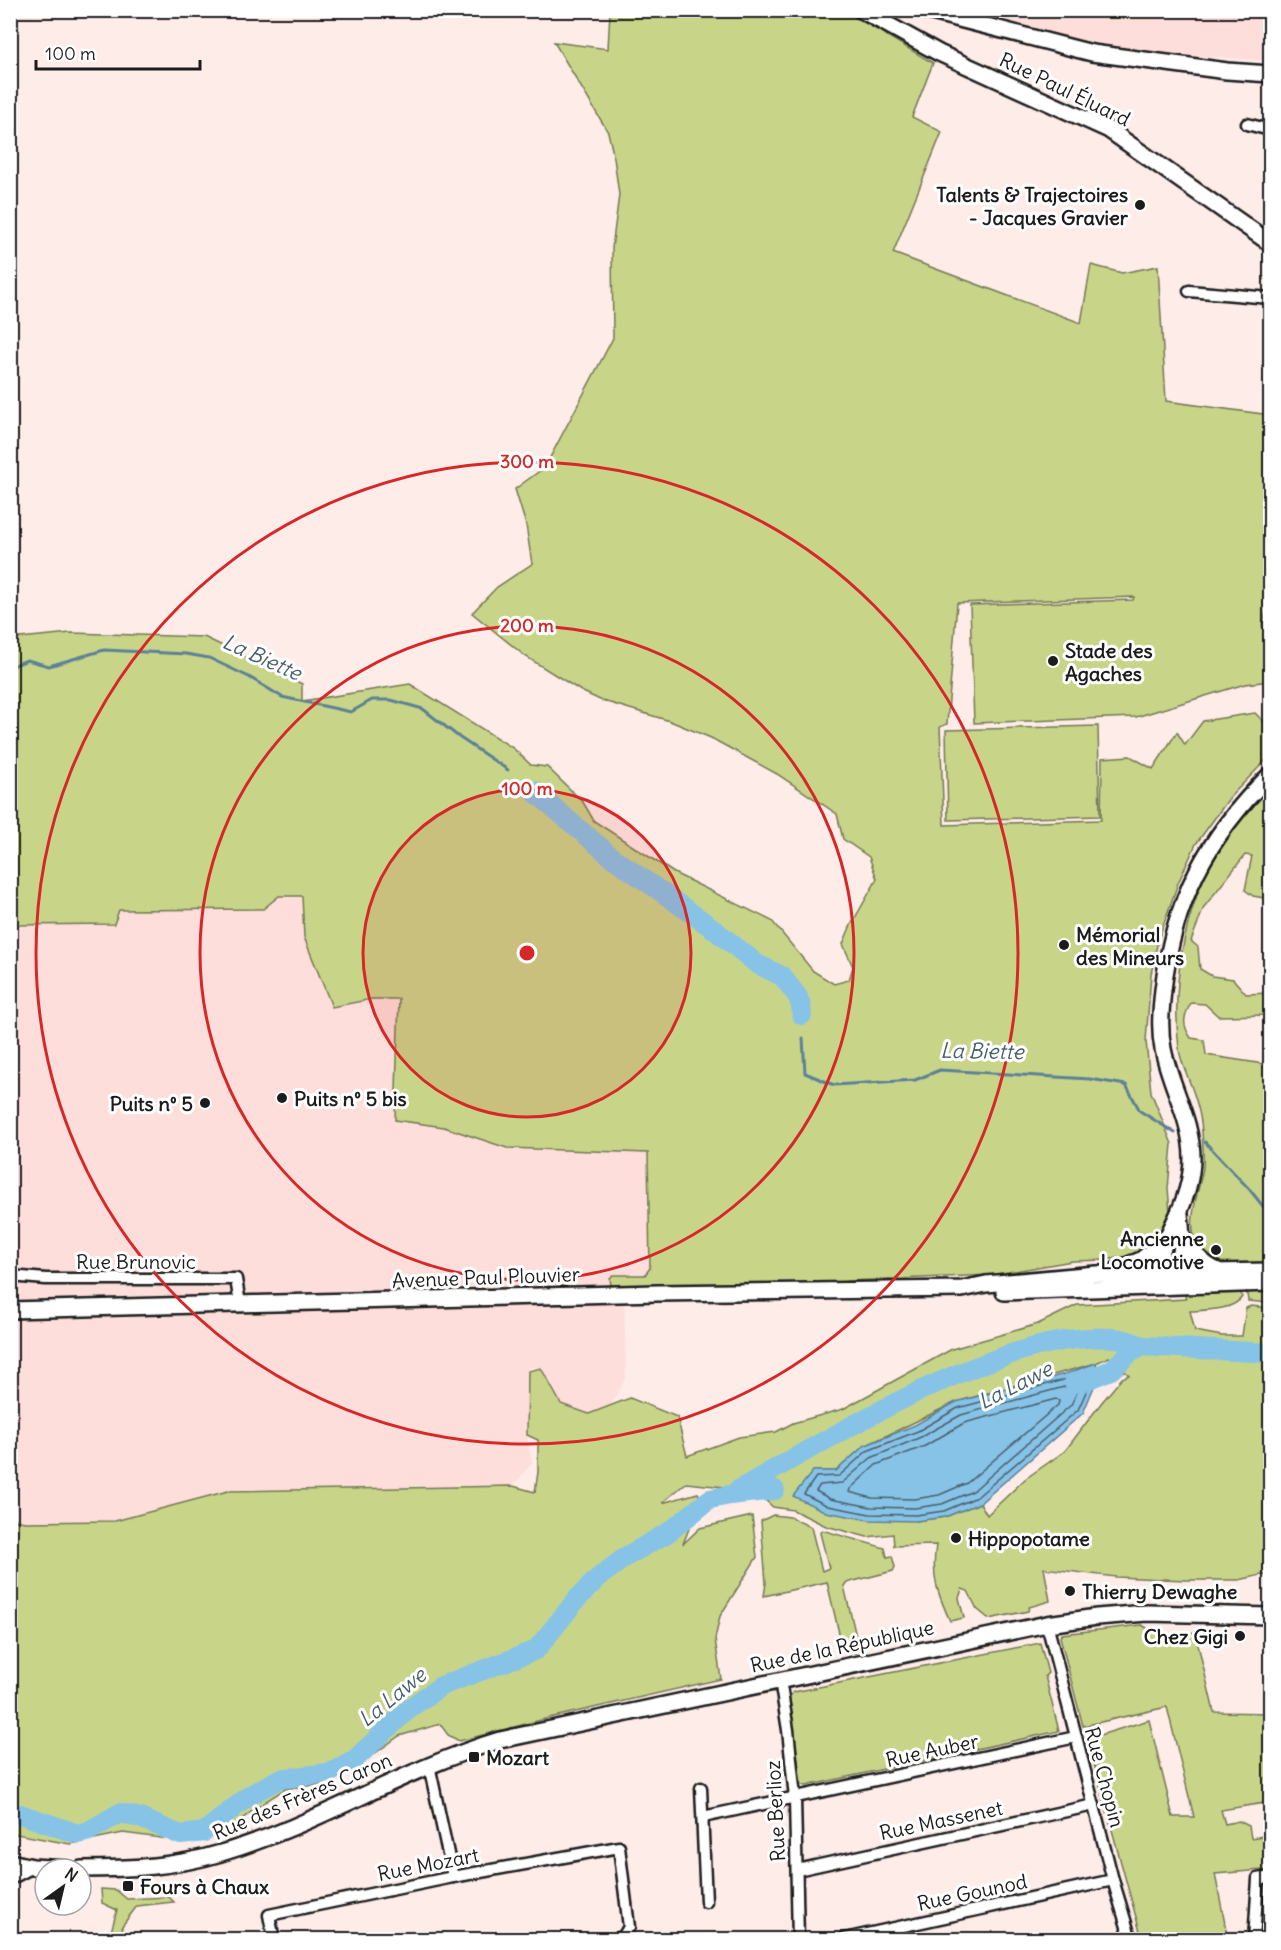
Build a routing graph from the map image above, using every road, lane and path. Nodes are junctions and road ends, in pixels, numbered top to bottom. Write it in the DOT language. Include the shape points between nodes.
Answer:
graph roads {
  1 [pos="924,10"];
  2 [pos="868,12"];
  3 [pos="1270,74"];
  4 [pos="1247,124"];
  5 [pos="1270,130"];
  6 [pos="1269,237"];
  7 [pos="1190,291"];
  8 [pos="1270,298"];
  9 [pos="1270,775"];
  10 [pos="1175,1237"];
  11 [pos="1221,1271"];
  12 [pos="1270,1271"];
  13 [pos="1165,1273"];
  14 [pos="1096,1274"];
  15 [pos="10,1276"];
  16 [pos="1270,1283"];
  17 [pos="1183,1285"];
  18 [pos="962,1289"];
  19 [pos="1077,1289"];
  20 [pos="240,1304"];
  21 [pos="10,1310"];
  22 [pos="1270,1616"];
  23 [pos="1047,1624"];
  24 [pos="780,1680"];
  25 [pos="1076,1737"];
  26 [pos="429,1765"];
  27 [pos="701,1788"];
  28 [pos="795,1798"];
  29 [pos="1094,1805"];
  30 [pos="703,1817"];
  31 [pos="10,1862"];
  32 [pos="33,1867"];
  33 [pos="93,1869"];
  34 [pos="797,1870"];
  35 [pos="453,1877"];
  36 [pos="1270,1877"];
  37 [pos="10,1879"];
  38 [pos="1113,1880"];
  39 [pos="706,1902"];
  40 [pos="273,1940"];
  41 [pos="613,1940"];
  42 [pos="798,1940"];
  43 [pos="840,1940"];
  44 [pos="1131,1940"];
  45 [pos="1254,1940"];
  1 -- 3 [label="main road" via="1092,53"];
  2 -- 6 [label="main road, Rue Paul Éluard" via="939,53 1110,130"];
  4 -- 5 [label="street"];
  7 -- 8 [label="street"];
  9 -- 10 [label="main road" via="1212,843 1170,944 1161,1040 1187,1125 1192,1158"];
  10 -- 11 [label="main road" via="1201,1260"];
  10 -- 13 [label="main road" via="1160,1256"];
  10 -- 14 [label="main road" via="1131,1265"];
  11 -- 12 [label="main road, Avenue Paul Plouvier"];
  11 -- 13 [label="main road, Avenue Paul Plouvier"];
  13 -- 14 [label="main road, Avenue Paul Plouvier"];
  13 -- 17 [label="main road"];
  13 -- 19 [label="main road" via="1148,1280"];
  14 -- 18 [label="main road, Avenue Paul Plouvier"];
  15 -- 20 [label="street, Rue Brunovic" via="236,1279"];
  16 -- 17 [label="main road, Avenue Paul Plouvier"];
  17 -- 19 [label="main road, Avenue Paul Plouvier"];
  18 -- 19 [label="main road, Avenue Paul Plouvier" via="979,1293"];
  18 -- 20 [label="main road, Avenue Paul Plouvier"];
  20 -- 21 [label="main road, Avenue Paul Plouvier"];
  22 -- 23 [label="main road, Rue de la République" via="1147,1613"];
  23 -- 24 [label="main road, Rue de la République"];
  23 -- 25 [label="street, Rue Chopin"];
  24 -- 26 [label="main road, Rue de la République" via="500,1740"];
  24 -- 28 [label="street, Rue Berlioz"];
  25 -- 28 [label="street, Rue Auber"];
  25 -- 29 [label="street, Rue Chopin"];
  26 -- 33 [label="main road, Rue des Frères Caron" via="220,1854 162,1866"];
  26 -- 35 [label="street"];
  27 -- 30 [label="street"];
  28 -- 30 [label="street, Rue Auber"];
  28 -- 34 [label="street, Rue Berlioz"];
  29 -- 34 [label="street, Rue Massenet"];
  29 -- 38 [label="street, Rue Chopin"];
  30 -- 39 [label="street"];
  31 -- 32 [label="main road"];
  32 -- 37 [label="street"];
  34 -- 42 [label="street, Rue Berlioz"];
  35 -- 40 [label="street, Rue Mozart" via="269,1915"];
  35 -- 41 [label="street, Rue Mozart" via="620,1847 628,1927 623,1937"];
  36 -- 45 [label="street" via="1258,1879"];
  38 -- 43 [label="street, Rue Gounod"];
  38 -- 44 [label="street, Rue Chopin"];
}
